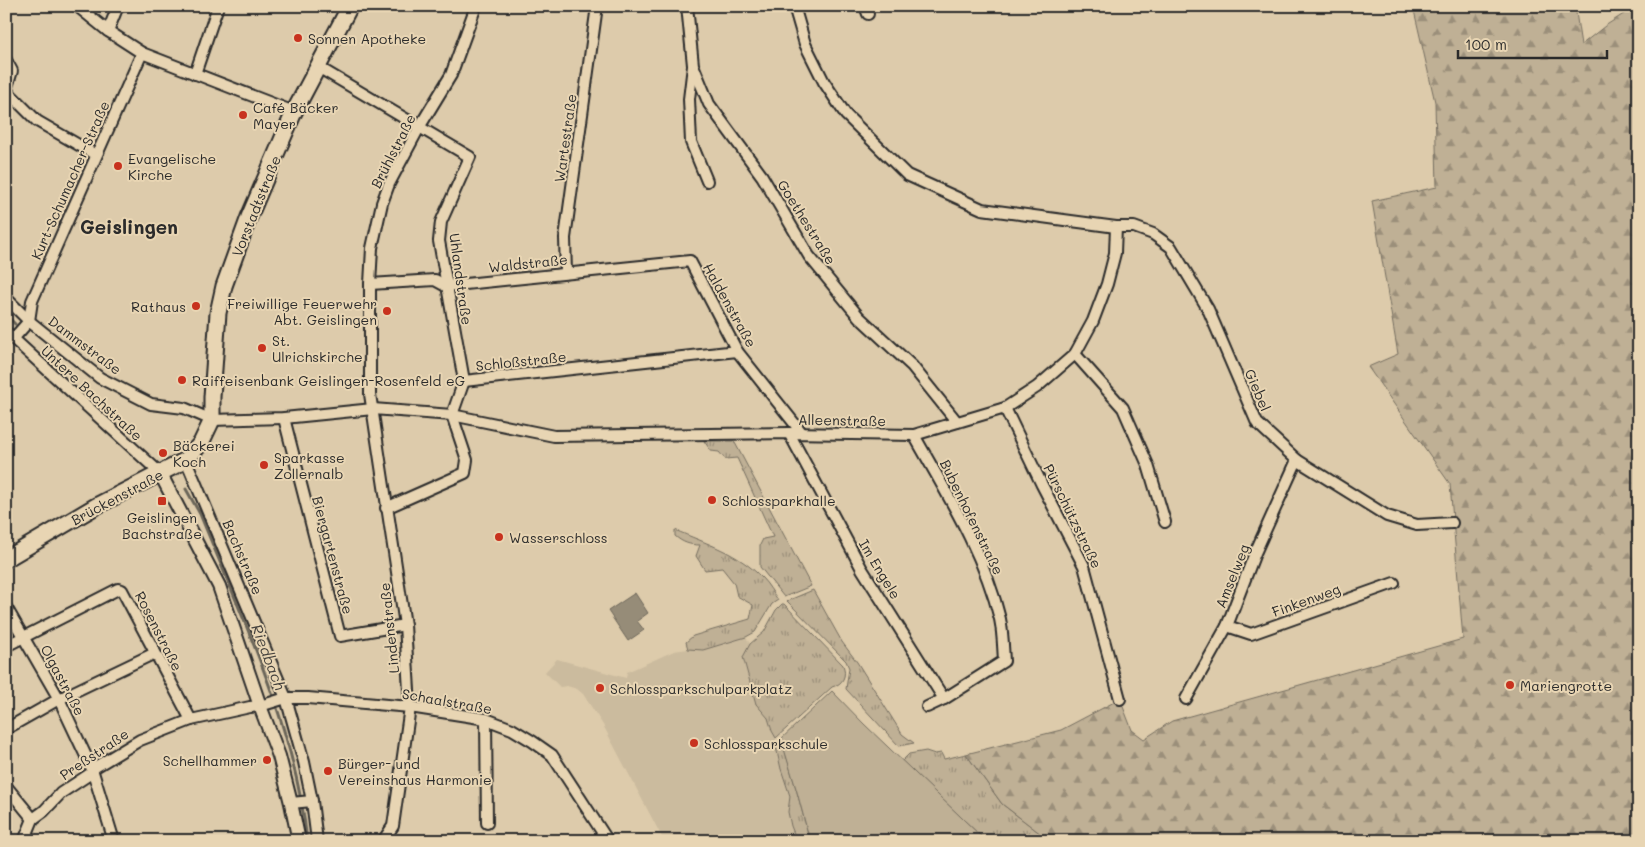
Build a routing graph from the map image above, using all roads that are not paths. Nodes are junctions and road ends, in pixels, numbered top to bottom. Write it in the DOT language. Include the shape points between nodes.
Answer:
graph roads {
  1 [pos="78,6"];
  2 [pos="118,6"];
  3 [pos="218,6"];
  4 [pos="350,6"];
  5 [pos="476,6"];
  6 [pos="597,6"];
  7 [pos="687,6"];
  8 [pos="794,6"];
  9 [pos="108,31"];
  10 [pos="142,53"];
  11 [pos="6,60"];
  12 [pos="693,65"];
  13 [pos="318,67"];
  14 [pos="195,74"];
  15 [pos="6,90"];
  16 [pos="294,112"];
  17 [pos="420,126"];
  18 [pos="96,155"];
  19 [pos="707,181"];
  20 [pos="1116,227"];
  21 [pos="690,260"];
  22 [pos="566,273"];
  23 [pos="370,284"];
  24 [pos="446,286"];
  25 [pos="6,298"];
  26 [pos="29,321"];
  27 [pos="10,336"];
  28 [pos="737,351"];
  29 [pos="1075,354"];
  30 [pos="464,381"];
  31 [pos="1005,408"];
  32 [pos="373,409"];
  33 [pos="452,415"];
  34 [pos="284,418"];
  35 [pos="212,420"];
  36 [pos="958,422"];
  37 [pos="789,433"];
  38 [pos="802,433"];
  39 [pos="914,435"];
  40 [pos="186,460"];
  41 [pos="1297,460"];
  42 [pos="160,473"];
  43 [pos="386,508"];
  44 [pos="1165,522"];
  45 [pos="1452,523"];
  46 [pos="6,559"];
  47 [pos="1394,583"];
  48 [pos="6,607"];
  49 [pos="404,625"];
  50 [pos="1226,626"];
  51 [pos="24,637"];
  52 [pos="6,646"];
  53 [pos="155,653"];
  54 [pos="1120,698"];
  55 [pos="1186,698"];
  56 [pos="59,699"];
  57 [pos="944,699"];
  58 [pos="274,702"];
  59 [pos="410,707"];
  60 [pos="927,708"];
  61 [pos="486,719"];
  62 [pos="191,720"];
  63 [pos="6,729"];
  64 [pos="93,771"];
  65 [pos="6,786"];
  66 [pos="302,802"];
  67 [pos="32,819"];
  68 [pos="487,823"];
  69 [pos="24,841"];
  70 [pos="114,841"];
  71 [pos="299,841"];
  72 [pos="317,841"];
  73 [pos="383,841"];
  74 [pos="608,841"];
  1 -- 9 [label="street"];
  2 -- 9 [label="street"];
  3 -- 14 [label="street"];
  4 -- 13 [label="main road, Vorstadtstraße"];
  5 -- 17 [label="street, Brühlstraße" via="451,75"];
  6 -- 22 [label="street, Wartestraße" via="565,238"];
  7 -- 12 [label="street, Goethestraße"];
  8 -- 20 [label="street, Giebel" via="805,44 824,82 846,115 907,174 982,209"];
  9 -- 10 [label="street"];
  10 -- 14 [label="street"];
  10 -- 18 [label="street, Kurt-Schumacher-Straße"];
  11 -- 15 [label="street" via="12,71"];
  12 -- 19 [label="street" via="689,99 691,142"];
  12 -- 36 [label="street, Goethestraße" via="709,104 762,176 809,256 859,317 912,366"];
  13 -- 16 [label="main road, Vorstadtstraße"];
  13 -- 17 [label="street"];
  14 -- 16 [label="street"];
  15 -- 18 [label="street" via="37,121"];
  16 -- 35 [label="main road, Vorstadtstraße" via="249,216 224,286 218,313"];
  17 -- 23 [label="street, Brühlstraße" via="382,203 372,248"];
  17 -- 24 [label="street, Uhlandstraße" via="470,156 441,222 439,241"];
  18 -- 26 [label="street, Kurt-Schumacher-Straße" via="32,301"];
  20 -- 29 [label="street, Alleenstraße" via="1115,253 1107,284 1093,321"];
  20 -- 41 [label="street, Giebel" via="1153,234 1171,247 1208,309 1257,423"];
  21 -- 22 [label="street, Waldstraße"];
  21 -- 28 [label="street, Haldenstraße"];
  22 -- 24 [label="street, Waldstraße"];
  23 -- 24 [label="street, Waldstraße" via="435,280"];
  23 -- 32 [label="street, Brühlstraße" via="370,394"];
  24 -- 30 [label="street, Uhlandstraße"];
  25 -- 26 [label="street, Dammstraße"];
  26 -- 27 [label="street"];
  26 -- 35 [label="street, Dammstraße" via="100,378 151,404 184,408"];
  27 -- 42 [label="street, Untere Bachstraße"];
  28 -- 30 [label="street, Schloßstraße"];
  28 -- 38 [label="street, Haldenstraße"];
  29 -- 31 [label="street, Alleenstraße" via="1037,387"];
  29 -- 44 [label="street" via="1123,408 1148,465"];
  30 -- 33 [label="street, Schloßstraße"];
  31 -- 36 [label="street, Alleenstraße"];
  31 -- 54 [label="street, Pürschützstraße" via="1084,566"];
  32 -- 33 [label="street"];
  32 -- 34 [label="street"];
  32 -- 43 [label="street, Lindenstraße"];
  33 -- 37 [label="street, Alleenstraße" via="554,436"];
  33 -- 43 [label="street" via="467,460 465,473"];
  34 -- 35 [label="street"];
  34 -- 49 [label="street, Biergartenstraße" via="340,636"];
  35 -- 40 [label="main road, Brückenstraße" via="201,443"];
  36 -- 39 [label="street, Alleenstraße"];
  37 -- 38 [label="street, Alleenstraße"];
  37 -- 57 [label="street, Im Engele" via="862,569"];
  38 -- 39 [label="street, Alleenstraße"];
  39 -- 57 [label="street, Bubenhofenstraße" via="957,511 990,584 1000,622 1004,661"];
  40 -- 42 [label="main road, Brückenstraße"];
  40 -- 58 [label="street, Bachstraße"];
  41 -- 45 [label="street, Giebel" via="1387,516 1417,525"];
  41 -- 50 [label="street, Amselweg"];
  42 -- 46 [label="main road, Brückenstraße"];
  42 -- 58 [label="street, Bachstraße"];
  43 -- 49 [label="street, Lindenstraße"];
  47 -- 50 [label="street, Finkenweg" via="1251,634"];
  48 -- 51 [label="street, Olgastraße"];
  49 -- 59 [label="street, Lindenstraße"];
  50 -- 55 [label="street, Amselweg"];
  51 -- 52 [label="street, Rosenstraße"];
  51 -- 53 [label="street, Rosenstraße" via="118,589 122,590"];
  51 -- 56 [label="street, Olgastraße"];
  53 -- 56 [label="street"];
  53 -- 62 [label="street, Rosenstraße"];
  56 -- 63 [label="street"];
  56 -- 64 [label="street, Olgastraße"];
  57 -- 60 [label="street"];
  58 -- 59 [label="street, Schaalstraße" via="308,698"];
  58 -- 62 [label="street, Preßstraße"];
  58 -- 66 [label="street, Bachstraße" via="279,756"];
  58 -- 66 [label="street, Bachstraße" via="304,762"];
  59 -- 61 [label="street, Schaalstraße"];
  59 -- 73 [label="street, Lindenstraße" via="393,826"];
  61 -- 68 [label="street"];
  61 -- 74 [label="street, Schaalstraße" via="512,729 552,754"];
  62 -- 64 [label="street, Preßstraße" via="140,740"];
  64 -- 67 [label="street, Preßstraße"];
  64 -- 70 [label="street, Olgastraße"];
  65 -- 67 [label="street"];
  66 -- 71 [label="street, Bachstraße"];
  66 -- 72 [label="street, Bachstraße"];
  67 -- 69 [label="street"];
}
